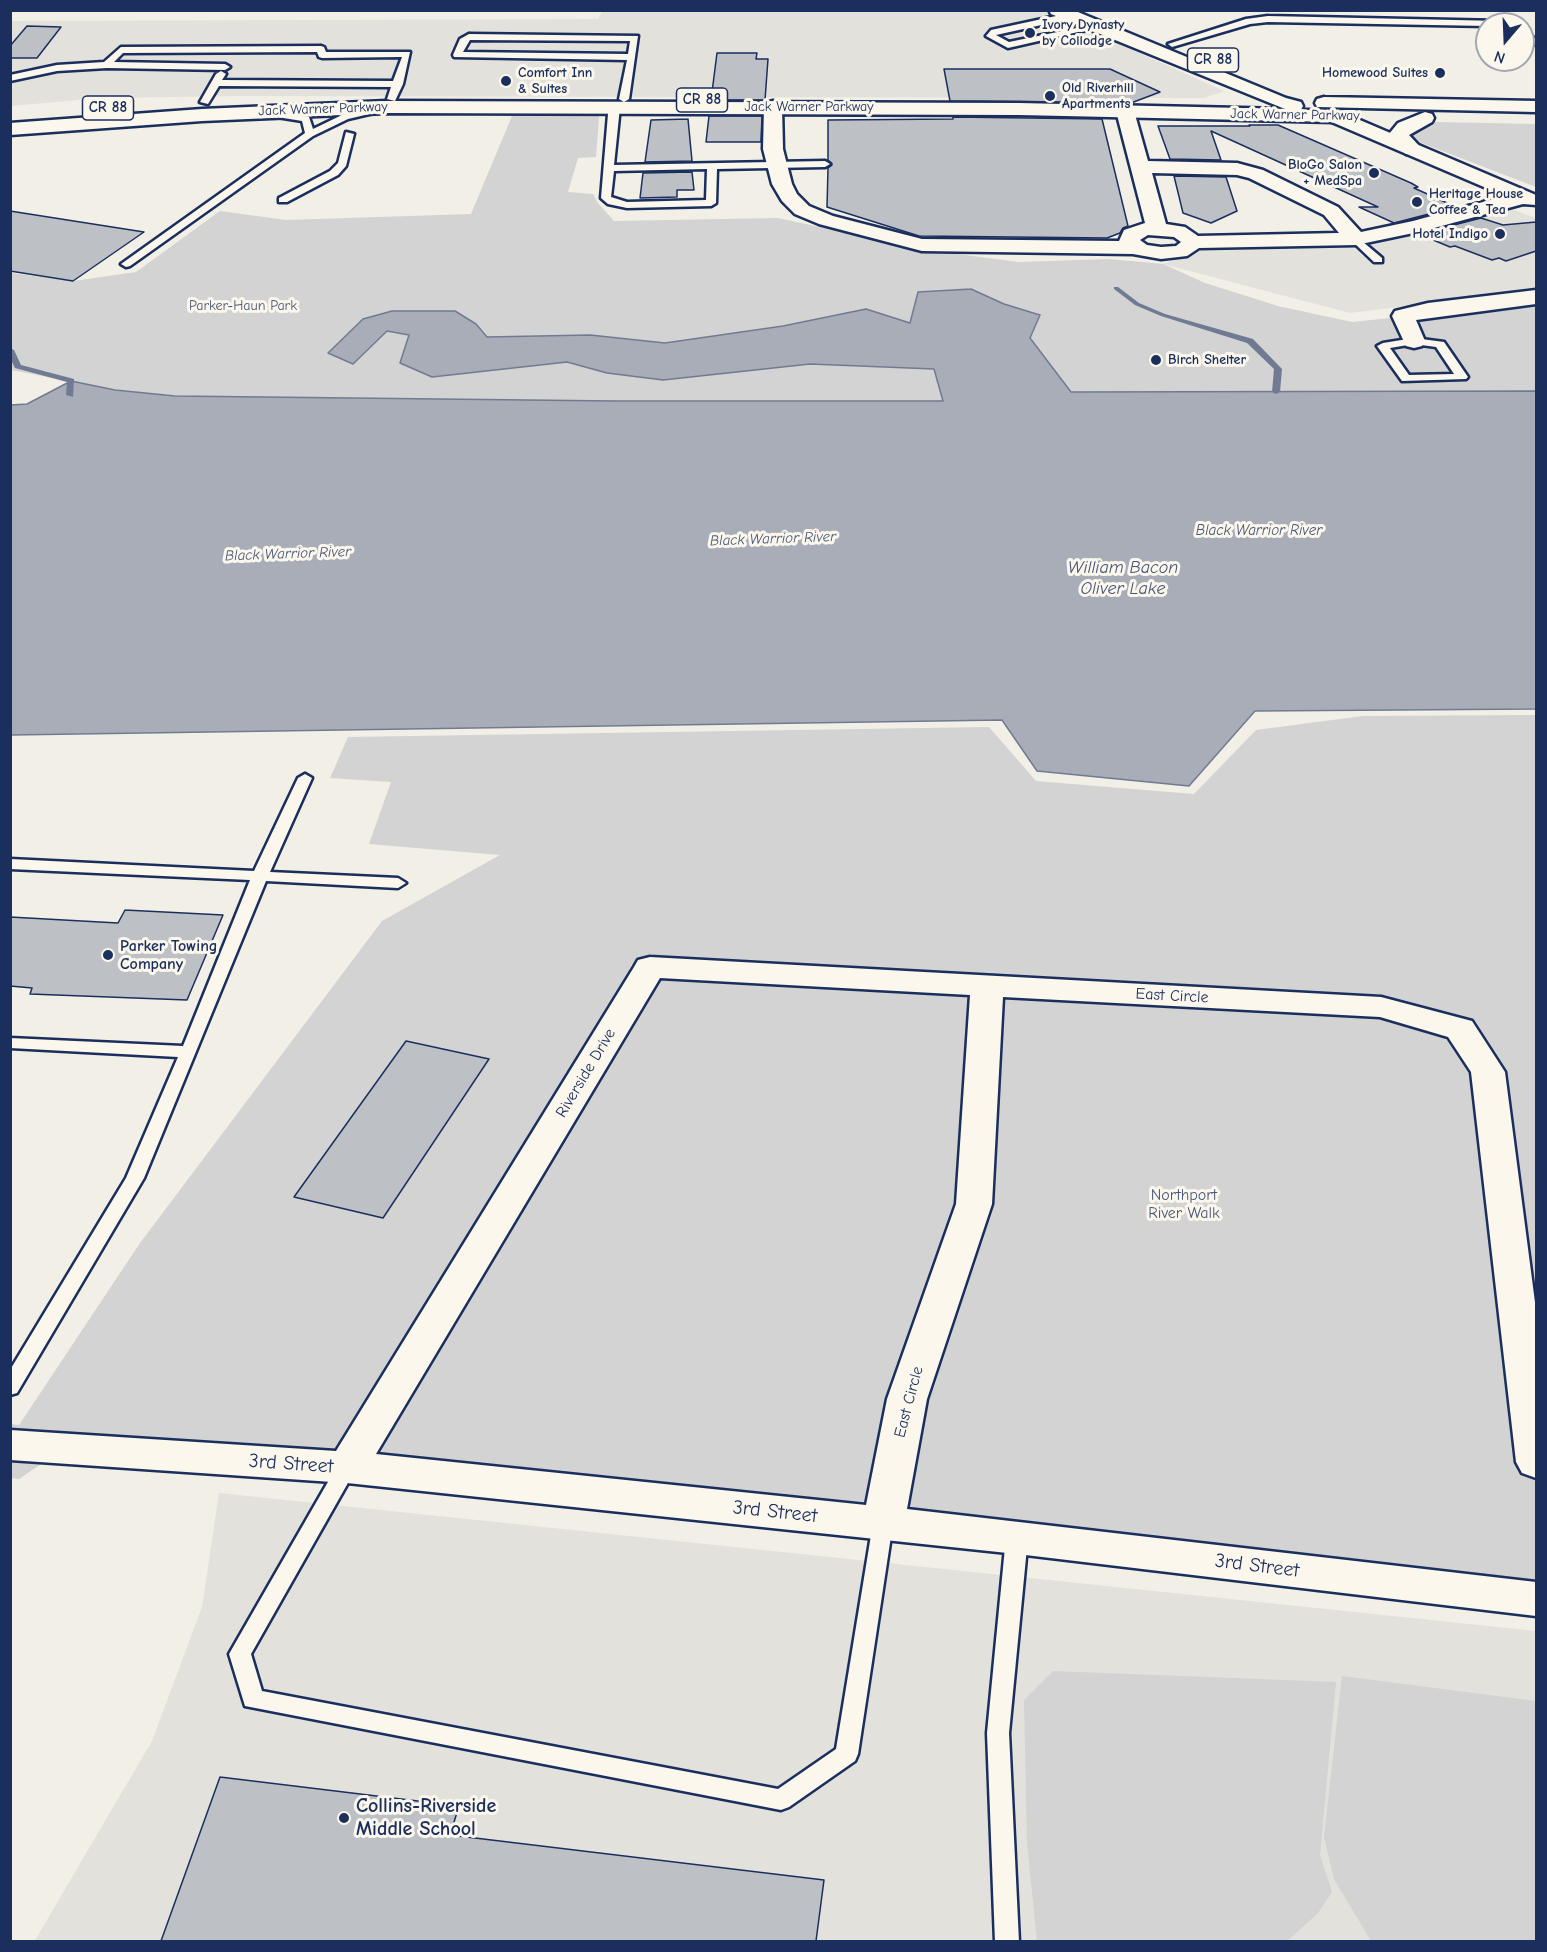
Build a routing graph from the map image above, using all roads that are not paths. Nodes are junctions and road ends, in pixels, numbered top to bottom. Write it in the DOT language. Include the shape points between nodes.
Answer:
graph roads {
  1 [pos="1071,12"];
  2 [pos="1475,24"];
  3 [pos="1096,27"];
  4 [pos="1172,44"];
  5 [pos="235,49"];
  6 [pos="632,57"];
  7 [pos="107,65"];
  8 [pos="225,67"];
  9 [pos="10,78"];
  10 [pos="1229,82"];
  11 [pos="216,83"];
  12 [pos="392,97"];
  13 [pos="205,102"];
  14 [pos="1279,102"];
  15 [pos="620,103"];
  16 [pos="1199,103"];
  17 [pos="773,107"];
  18 [pos="1536,107"];
  19 [pos="1329,110"];
  20 [pos="1125,111"];
  21 [pos="256,112"];
  22 [pos="10,116"];
  23 [pos="1425,118"];
  24 [pos="1536,121"];
  25 [pos="10,129"];
  26 [pos="310,134"];
  27 [pos="349,134"];
  28 [pos="1413,150"];
  29 [pos="777,165"];
  30 [pos="825,165"];
  31 [pos="712,166"];
  32 [pos="1141,167"];
  33 [pos="609,168"];
  34 [pos="1532,197"];
  35 [pos="283,200"];
  36 [pos="1157,229"];
  37 [pos="1356,239"];
  38 [pos="1193,242"];
  39 [pos="1136,248"];
  40 [pos="1378,260"];
  41 [pos="126,264"];
  42 [pos="1536,297"];
  43 [pos="1414,341"];
  44 [pos="304,778"];
  45 [pos="10,864"];
  46 [pos="259,878"];
  47 [pos="398,884"];
  48 [pos="987,986"];
  49 [pos="10,1043"];
  50 [pos="189,1052"];
  51 [pos="10,1388"];
  52 [pos="10,1445"];
  53 [pos="1536,1462"];
  54 [pos="347,1467"];
  55 [pos="883,1523"];
  56 [pos="1017,1537"];
  57 [pos="1536,1599"];
  58 [pos="1007,1941"];
  1 -- 3 [label="street, CR 88"];
  1 -- 3 [label="lane" via="990,36 1008,45"];
  1 -- 4 [label="street, CR 88"];
  2 -- 4 [label="lane" via="1249,21"];
  3 -- 10 [label="street, CR 88"];
  4 -- 19 [label="street, CR 88"];
  5 -- 7 [label="lane" via="121,50"];
  5 -- 8 [label="lane"];
  5 -- 12 [label="lane" via="407,54"];
  6 -- 6 [label="lane" via="492,56 457,55 464,39 469,37 635,38"];
  6 -- 15 [label="lane"];
  7 -- 8 [label="lane"];
  7 -- 9 [label="lane" via="57,68"];
  8 -- 11 [label="lane"];
  10 -- 14 [label="street, CR 88"];
  10 -- 16 [label="street, CR 88" via="1235,88 1228,98"];
  11 -- 12 [label="lane"];
  11 -- 13 [label="lane"];
  12 -- 13 [label="street, Jack Warner Parkway / CR 88"];
  12 -- 15 [label="street, Jack Warner Parkway"];
  12 -- 21 [label="street, Jack Warner Parkway"];
  12 -- 26 [label="lane"];
  13 -- 22 [label="street, Jack Warner Parkway / CR 88"];
  14 -- 16 [label="street, Jack Warner Parkway / CR 88"];
  14 -- 19 [label="street, CR 88"];
  15 -- 16 [label="street, Jack Warner Parkway / CR 88"];
  15 -- 17 [label="street, Jack Warner Parkway"];
  15 -- 33 [label="lane"];
  17 -- 20 [label="street, Jack Warner Parkway"];
  17 -- 29 [label="street"];
  18 -- 19 [label="street, Jack Warner Parkway / CR 88"];
  19 -- 20 [label="street, Jack Warner Parkway"];
  19 -- 23 [label="street, Jack Warner Parkway"];
  19 -- 28 [label="street"];
  20 -- 32 [label="street"];
  21 -- 25 [label="street, Jack Warner Parkway"];
  21 -- 26 [label="lane" via="306,119"];
  23 -- 24 [label="street, Jack Warner Parkway"];
  23 -- 28 [label="street" via="1399,134"];
  26 -- 41 [label="lane"];
  27 -- 35 [label="lane" via="343,164 334,173"];
  28 -- 34 [label="street"];
  29 -- 30 [label="lane"];
  29 -- 31 [label="lane"];
  29 -- 39 [label="street" via="789,197 802,210 910,243 947,247"];
  31 -- 33 [label="lane"];
  31 -- 33 [label="lane" via="711,203 627,205 606,198"];
  32 -- 36 [label="street"];
  32 -- 37 [label="street" via="1237,169 1256,174 1331,211"];
  34 -- 37 [label="street"];
  36 -- 38 [label="street" via="1178,231"];
  36 -- 39 [label="street" via="1131,234 1129,242"];
  37 -- 38 [label="street"];
  37 -- 40 [label="lane"];
  38 -- 39 [label="street" via="1187,249 1171,253"];
  42 -- 43 [label="street" via="1402,316"];
  43 -- 43 [label="lane" via="1383,346 1406,379 1462,377 1440,344"];
  44 -- 46 [label="lane"];
  45 -- 46 [label="lane"];
  46 -- 47 [label="lane"];
  46 -- 50 [label="lane"];
  48 -- 53 [label="street, East Circle" via="1381,1007 1460,1029 1488,1072"];
  48 -- 54 [label="street, Riverside Drive" via="650,967"];
  48 -- 55 [label="street, East Circle" via="974,1204 907,1399"];
  49 -- 50 [label="lane"];
  50 -- 51 [label="lane" via="135,1178"];
  52 -- 54 [label="street, 3rd Street"];
  54 -- 55 [label="street, 3rd Street"];
  54 -- 55 [label="lane" via="240,1654 253,1699 781,1800 847,1755"];
  55 -- 56 [label="street, 3rd Street"];
  56 -- 57 [label="street, 3rd Street"];
  56 -- 58 [label="lane" via="998,1733"];
}
